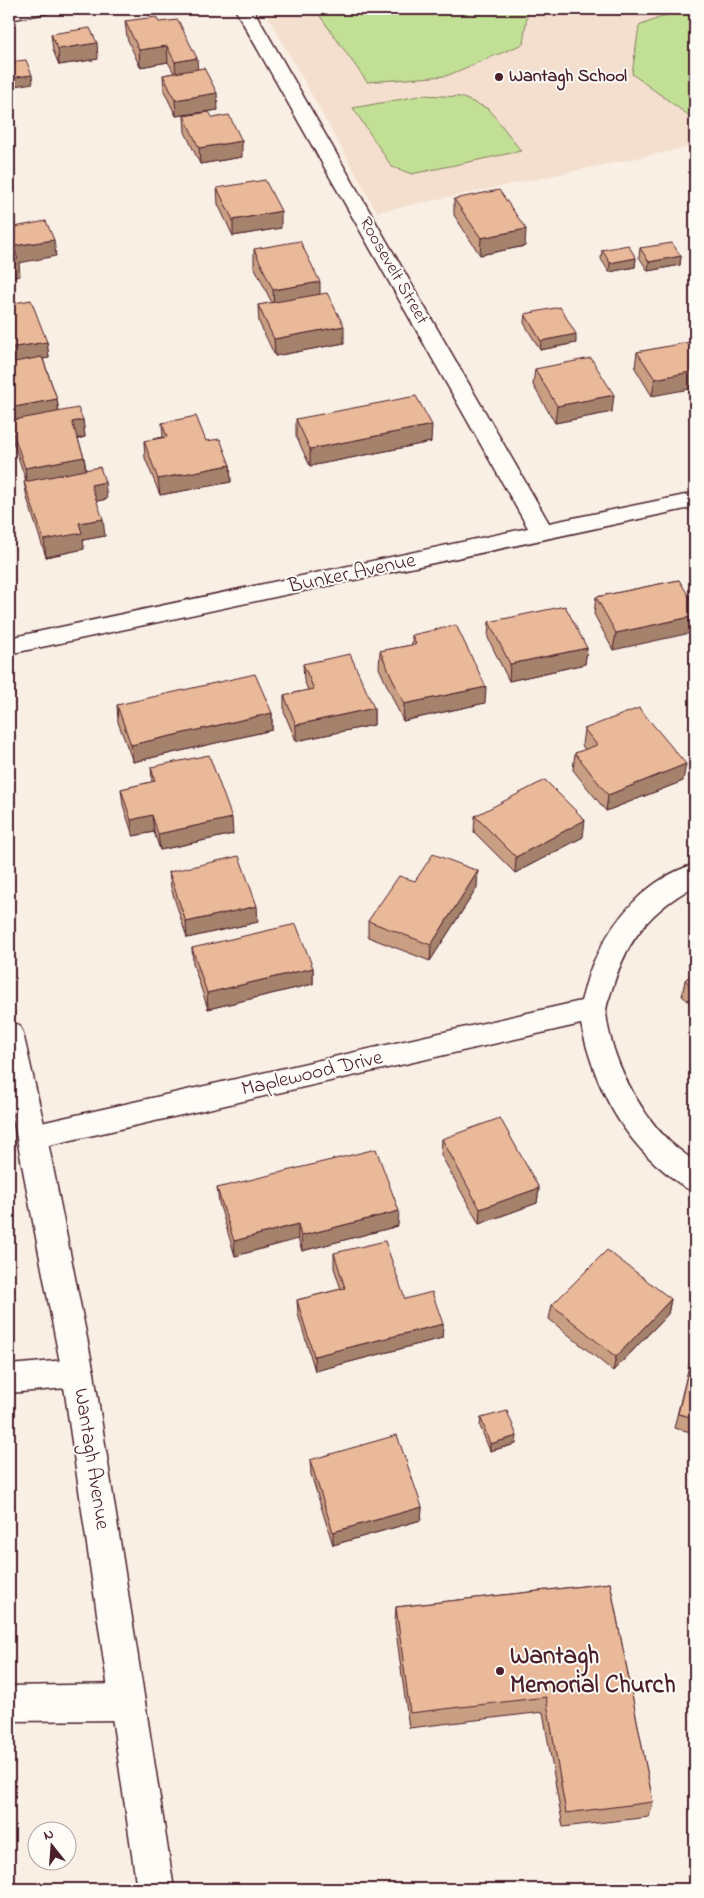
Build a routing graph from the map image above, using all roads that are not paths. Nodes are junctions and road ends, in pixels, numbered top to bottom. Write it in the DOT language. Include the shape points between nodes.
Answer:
graph roads {
  1 [pos="41,9"];
  2 [pos="244,9"];
  3 [pos="9,15"];
  4 [pos="695,500"];
  5 [pos="543,533"];
  6 [pos="9,646"];
  7 [pos="695,874"];
  8 [pos="592,1010"];
  9 [pos="9,1033"];
  10 [pos="32,1137"];
  11 [pos="695,1179"];
  12 [pos="78,1373"];
  13 [pos="9,1379"];
  14 [pos="127,1702"];
  15 [pos="9,1704"];
  16 [pos="156,1889"];
  1 -- 3 [label="street"];
  2 -- 5 [label="street, Roosevelt Street"];
  4 -- 5 [label="street, Bunker Avenue"];
  5 -- 6 [label="street, Bunker Avenue"];
  7 -- 8 [label="street" via="662,892 629,924 607,962"];
  8 -- 10 [label="street, Maplewood Drive"];
  8 -- 11 [label="street" via="602,1055 623,1104 658,1149"];
  9 -- 10 [label="street, Wantagh Avenue"];
  10 -- 12 [label="street, Wantagh Avenue"];
  12 -- 13 [label="street"];
  12 -- 14 [label="street, Wantagh Avenue"];
  14 -- 15 [label="street"];
  14 -- 16 [label="street, Wantagh Avenue"];
}
